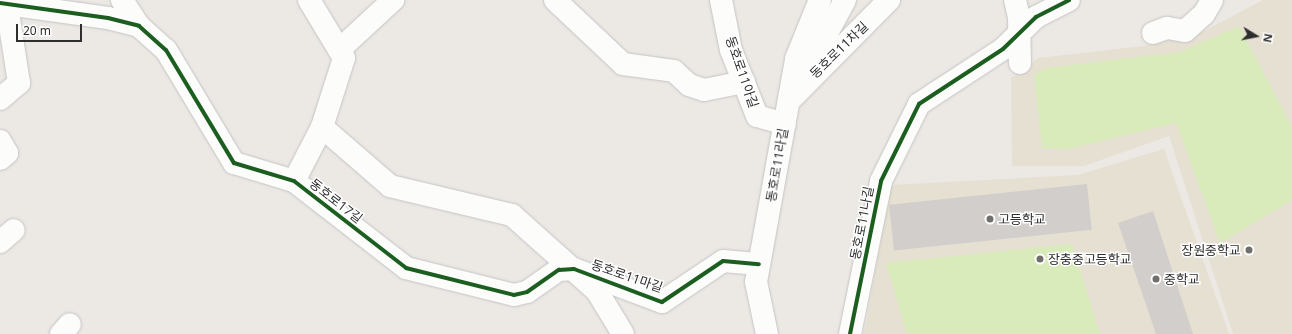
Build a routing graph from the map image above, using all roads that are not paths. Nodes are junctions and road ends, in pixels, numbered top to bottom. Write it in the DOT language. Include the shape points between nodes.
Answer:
graph roads {
  1 [pos="309,0"];
  2 [pos="393,0"];
  3 [pos="555,0"];
  4 [pos="721,0"];
  5 [pos="820,0"];
  6 [pos="845,0"];
  7 [pos="889,0"];
  8 [pos="1016,0"];
  9 [pos="1069,0"];
  10 [pos="1212,0"];
  11 [pos="124,1"];
  12 [pos="4,2"];
  13 [pos="576,8"];
  14 [pos="139,26"];
  15 [pos="1020,33"];
  16 [pos="1153,33"];
  17 [pos="339,50"];
  18 [pos="1020,63"];
  19 [pos="810,78"];
  20 [pos="744,82"];
  21 [pos="0,99"];
  22 [pos="790,100"];
  23 [pos="785,124"];
  24 [pos="322,126"];
  25 [pos="0,141"];
  26 [pos="0,159"];
  27 [pos="294,181"];
  28 [pos="759,264"];
  29 [pos="574,269"];
  30 [pos="623,334"];
  31 [pos="767,334"];
  32 [pos="850,334"];
  1 -- 17 [label="street"];
  2 -- 17 [label="street"];
  3 -- 13 [label="street"];
  4 -- 20 [label="street, 동호로11아길" via="731,50"];
  5 -- 22 [label="street, 동호로11라길" via="796,59"];
  6 -- 19 [label="street" via="814,57"];
  7 -- 19 [label="street, 동호로11차길"];
  8 -- 15 [label="street"];
  9 -- 15 [label="street, 동호로11나길" via="1036,18"];
  10 -- 16 [label="street" via="1204,14 1185,31 1167,28"];
  11 -- 14 [label="street, 동호로17길"];
  12 -- 14 [label="street"];
  12 -- 21 [label="street" via="19,83"];
  13 -- 20 [label="street" via="623,64 674,71 689,85 704,90"];
  14 -- 27 [label="street, 동호로17길" via="166,50 234,163"];
  15 -- 18 [label="street"];
  15 -- 32 [label="street, 동호로11나길" via="1003,49 919,104 881,181"];
  17 -- 24 [label="street" via="344,58"];
  19 -- 22 [label="street, 동호로11차길"];
  20 -- 23 [label="street, 동호로11아길" via="757,116"];
  22 -- 23 [label="street, 동호로11라길"];
  23 -- 28 [label="street, 동호로11라길"];
  24 -- 27 [label="street"];
  24 -- 29 [label="street, 동호로11마길" via="390,186 512,215"];
  25 -- 26 [label="street" via="7,153"];
  27 -- 29 [label="street, 동호로17길" via="406,268 514,294 527,292 559,270"];
  28 -- 29 [label="street, 동호로11마길" via="723,261 662,302"];
  28 -- 31 [label="street, 동호로11라길" via="756,282"];
  29 -- 30 [label="street, 동호로11마길" via="597,291"];
}
